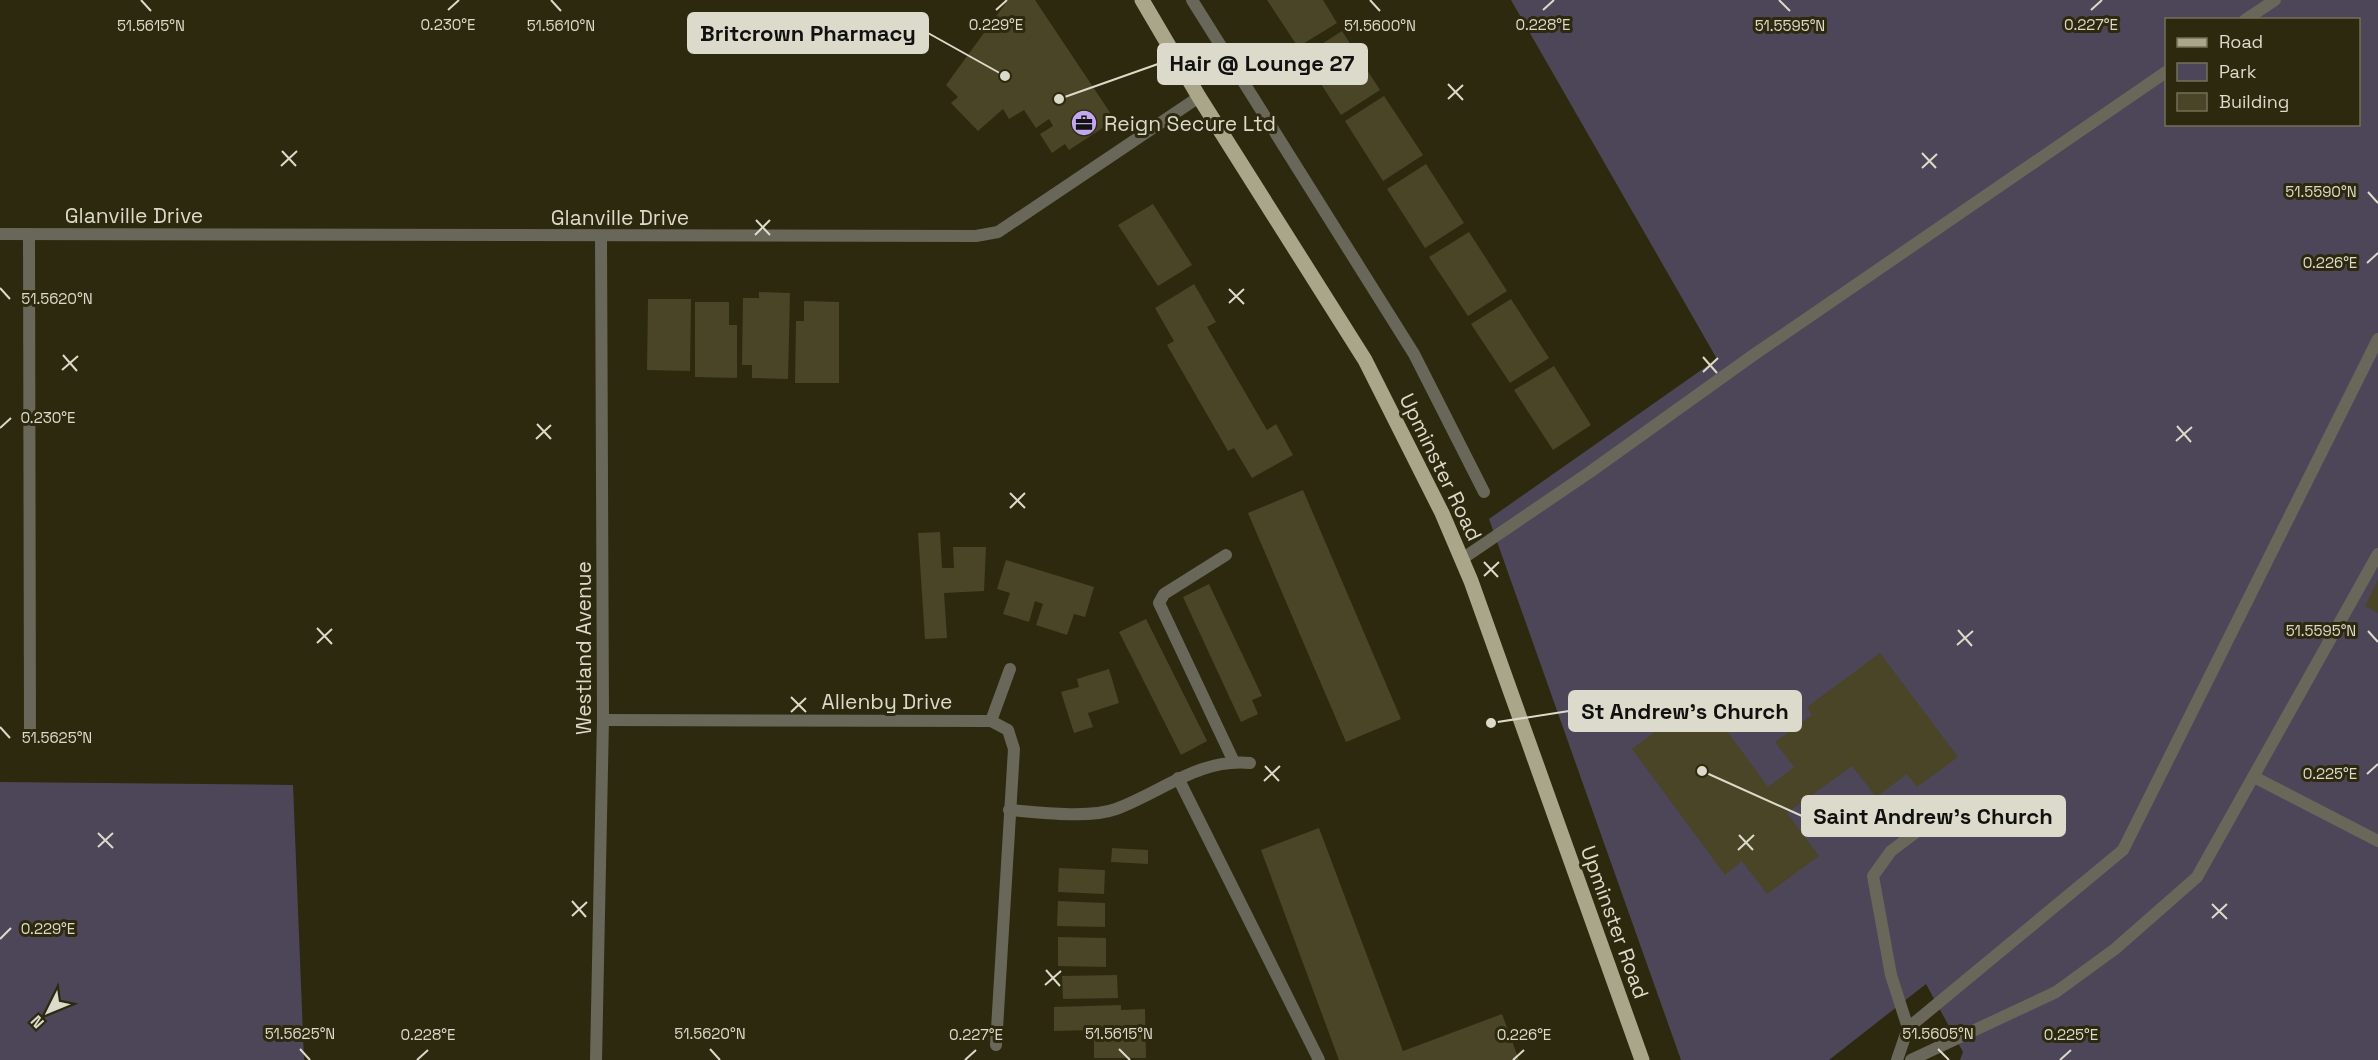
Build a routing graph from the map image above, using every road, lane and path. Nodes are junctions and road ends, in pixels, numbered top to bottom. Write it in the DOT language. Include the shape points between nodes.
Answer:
graph roads {
  1 [pos="1143,0"];
  2 [pos="1192,0"];
  3 [pos="2275,0"];
  4 [pos="2248,18"];
  5 [pos="2165,73"];
  6 [pos="1199,97"];
  7 [pos="0,234"];
  8 [pos="29,234"];
  9 [pos="601,237"];
  10 [pos="2378,339"];
  11 [pos="1484,492"];
  12 [pos="2378,554"];
  13 [pos="1226,555"];
  14 [pos="1462,559"];
  15 [pos="1010,669"];
  16 [pos="603,720"];
  17 [pos="991,721"];
  18 [pos="30,734"];
  19 [pos="1234,762"];
  20 [pos="1250,763"];
  21 [pos="2254,777"];
  22 [pos="1178,778"];
  23 [pos="1955,803"];
  24 [pos="1009,810"];
  25 [pos="2378,841"];
  26 [pos="1908,1028"];
  27 [pos="996,1046"];
  28 [pos="596,1060"];
  29 [pos="1319,1060"];
  30 [pos="1642,1060"];
  31 [pos="1898,1060"];
  32 [pos="1911,1060"];
  1 -- 6 [label="main road, Upminster Road"];
  2 -- 11 [label="street" via="1414,354"];
  3 -- 4 [label="street"];
  5 -- 14 [label="street"];
  6 -- 9 [label="street, Glanville Drive" via="998,232 966,236"];
  6 -- 14 [label="main road, Upminster Road" via="1365,360"];
  7 -- 8 [label="street, Glanville Drive"];
  8 -- 9 [label="street, Glanville Drive"];
  8 -- 18 [label="street"];
  9 -- 16 [label="street, Westland Avenue"];
  10 -- 26 [label="street" via="2123,850"];
  12 -- 21 [label="street"];
  13 -- 19 [label="street" via="1164,594 1159,603"];
  14 -- 30 [label="main road, Upminster Road"];
  15 -- 17 [label="street"];
  16 -- 17 [label="street, Allenby Drive"];
  16 -- 28 [label="street, Westland Avenue"];
  17 -- 24 [label="street" via="1008,730 1014,749"];
  19 -- 20 [label="street"];
  19 -- 22 [label="street" via="1205,767"];
  21 -- 25 [label="street"];
  21 -- 32 [label="street" via="2197,877 2115,949 2056,992"];
  22 -- 24 [label="street" via="1114,810 1062,814"];
  22 -- 29 [label="street"];
  23 -- 26 [label="street" via="1891,851 1873,876 1891,975"];
  24 -- 27 [label="street"];
  26 -- 31 [label="street"];
}
